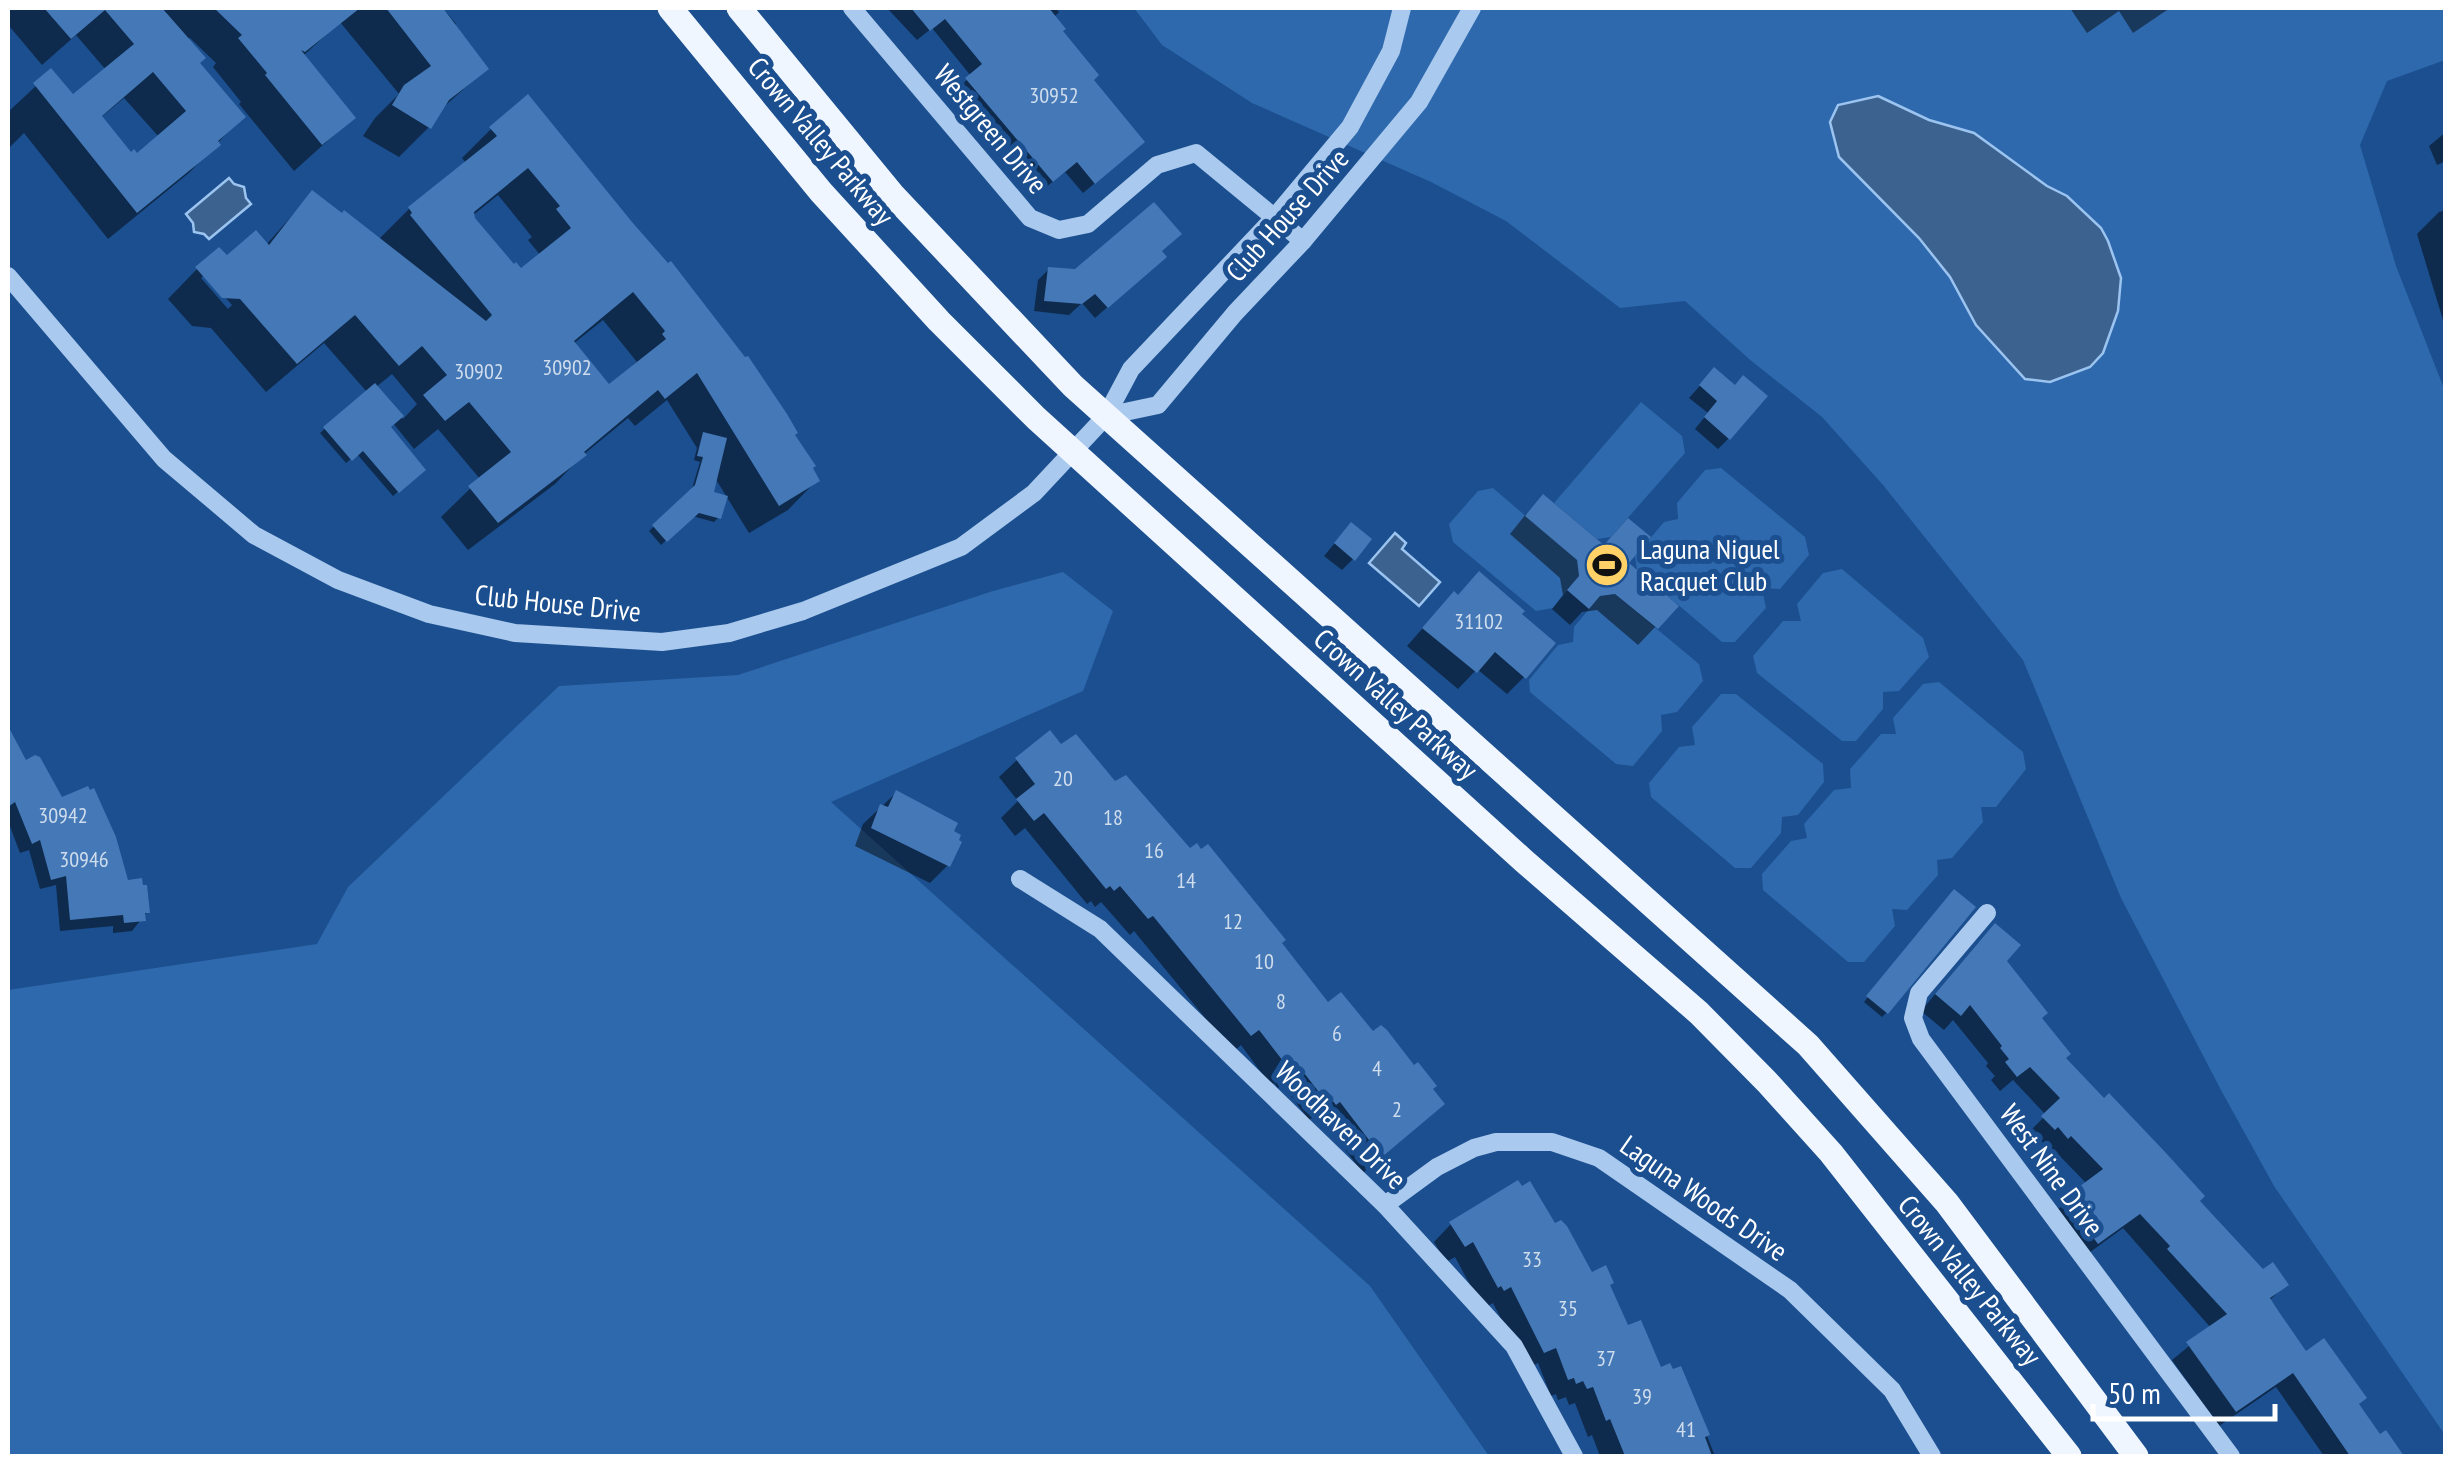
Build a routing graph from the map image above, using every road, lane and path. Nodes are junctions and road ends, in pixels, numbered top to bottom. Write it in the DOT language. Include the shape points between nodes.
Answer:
graph roads {
  1 [pos="670,8"];
  2 [pos="739,8"];
  3 [pos="852,8"];
  4 [pos="1402,8"];
  5 [pos="1472,8"];
  6 [pos="1274,218"];
  7 [pos="1303,241"];
  8 [pos="8,276"];
  9 [pos="1106,416"];
  10 [pos="1072,452"];
  11 [pos="1020,880"];
  12 [pos="1987,913"];
  13 [pos="1385,1205"];
  14 [pos="1574,1456"];
  15 [pos="1932,1456"];
  16 [pos="2069,1456"];
  17 [pos="2136,1456"];
  18 [pos="2232,1456"];
  1 -- 10 [label="main road, Crown Valley Parkway" via="892,271"];
  2 -- 9 [label="main road, Crown Valley Parkway" via="892,194"];
  3 -- 6 [label="street, Westgreen Drive" via="1030,218 1059,230 1088,224 1158,166 1196,153"];
  4 -- 6 [label="street, Club House Drive" via="1391,51 1350,127"];
  5 -- 7 [label="street, Club House Drive" via="1419,102"];
  6 -- 7 [label="street, Westgreen Drive"];
  6 -- 9 [label="street, Club House Drive" via="1131,369"];
  7 -- 9 [label="street, Club House Drive" via="1158,405"];
  8 -- 10 [label="street, Club House Drive" via="164,459 254,536 374,594 515,633 662,642 729,633 803,611 961,547 1034,493"];
  9 -- 10 [label="street, Club House Drive"];
  9 -- 17 [label="main road, Crown Valley Parkway" via="1808,1045 1947,1202"];
  10 -- 16 [label="main road, Crown Valley Parkway" via="1754,1068 1842,1166"];
  11 -- 13 [label="street, Woodhaven Drive" via="1100,929"];
  12 -- 18 [label="street, West Nine Drive" via="1919,993 1913,1018 1921,1039"];
  13 -- 14 [label="street, Woodhaven Drive" via="1514,1346"];
  13 -- 15 [label="street, Laguna Woods Drive" via="1437,1167 1496,1142 1552,1142 1599,1158 1790,1290 1892,1390"];
}
